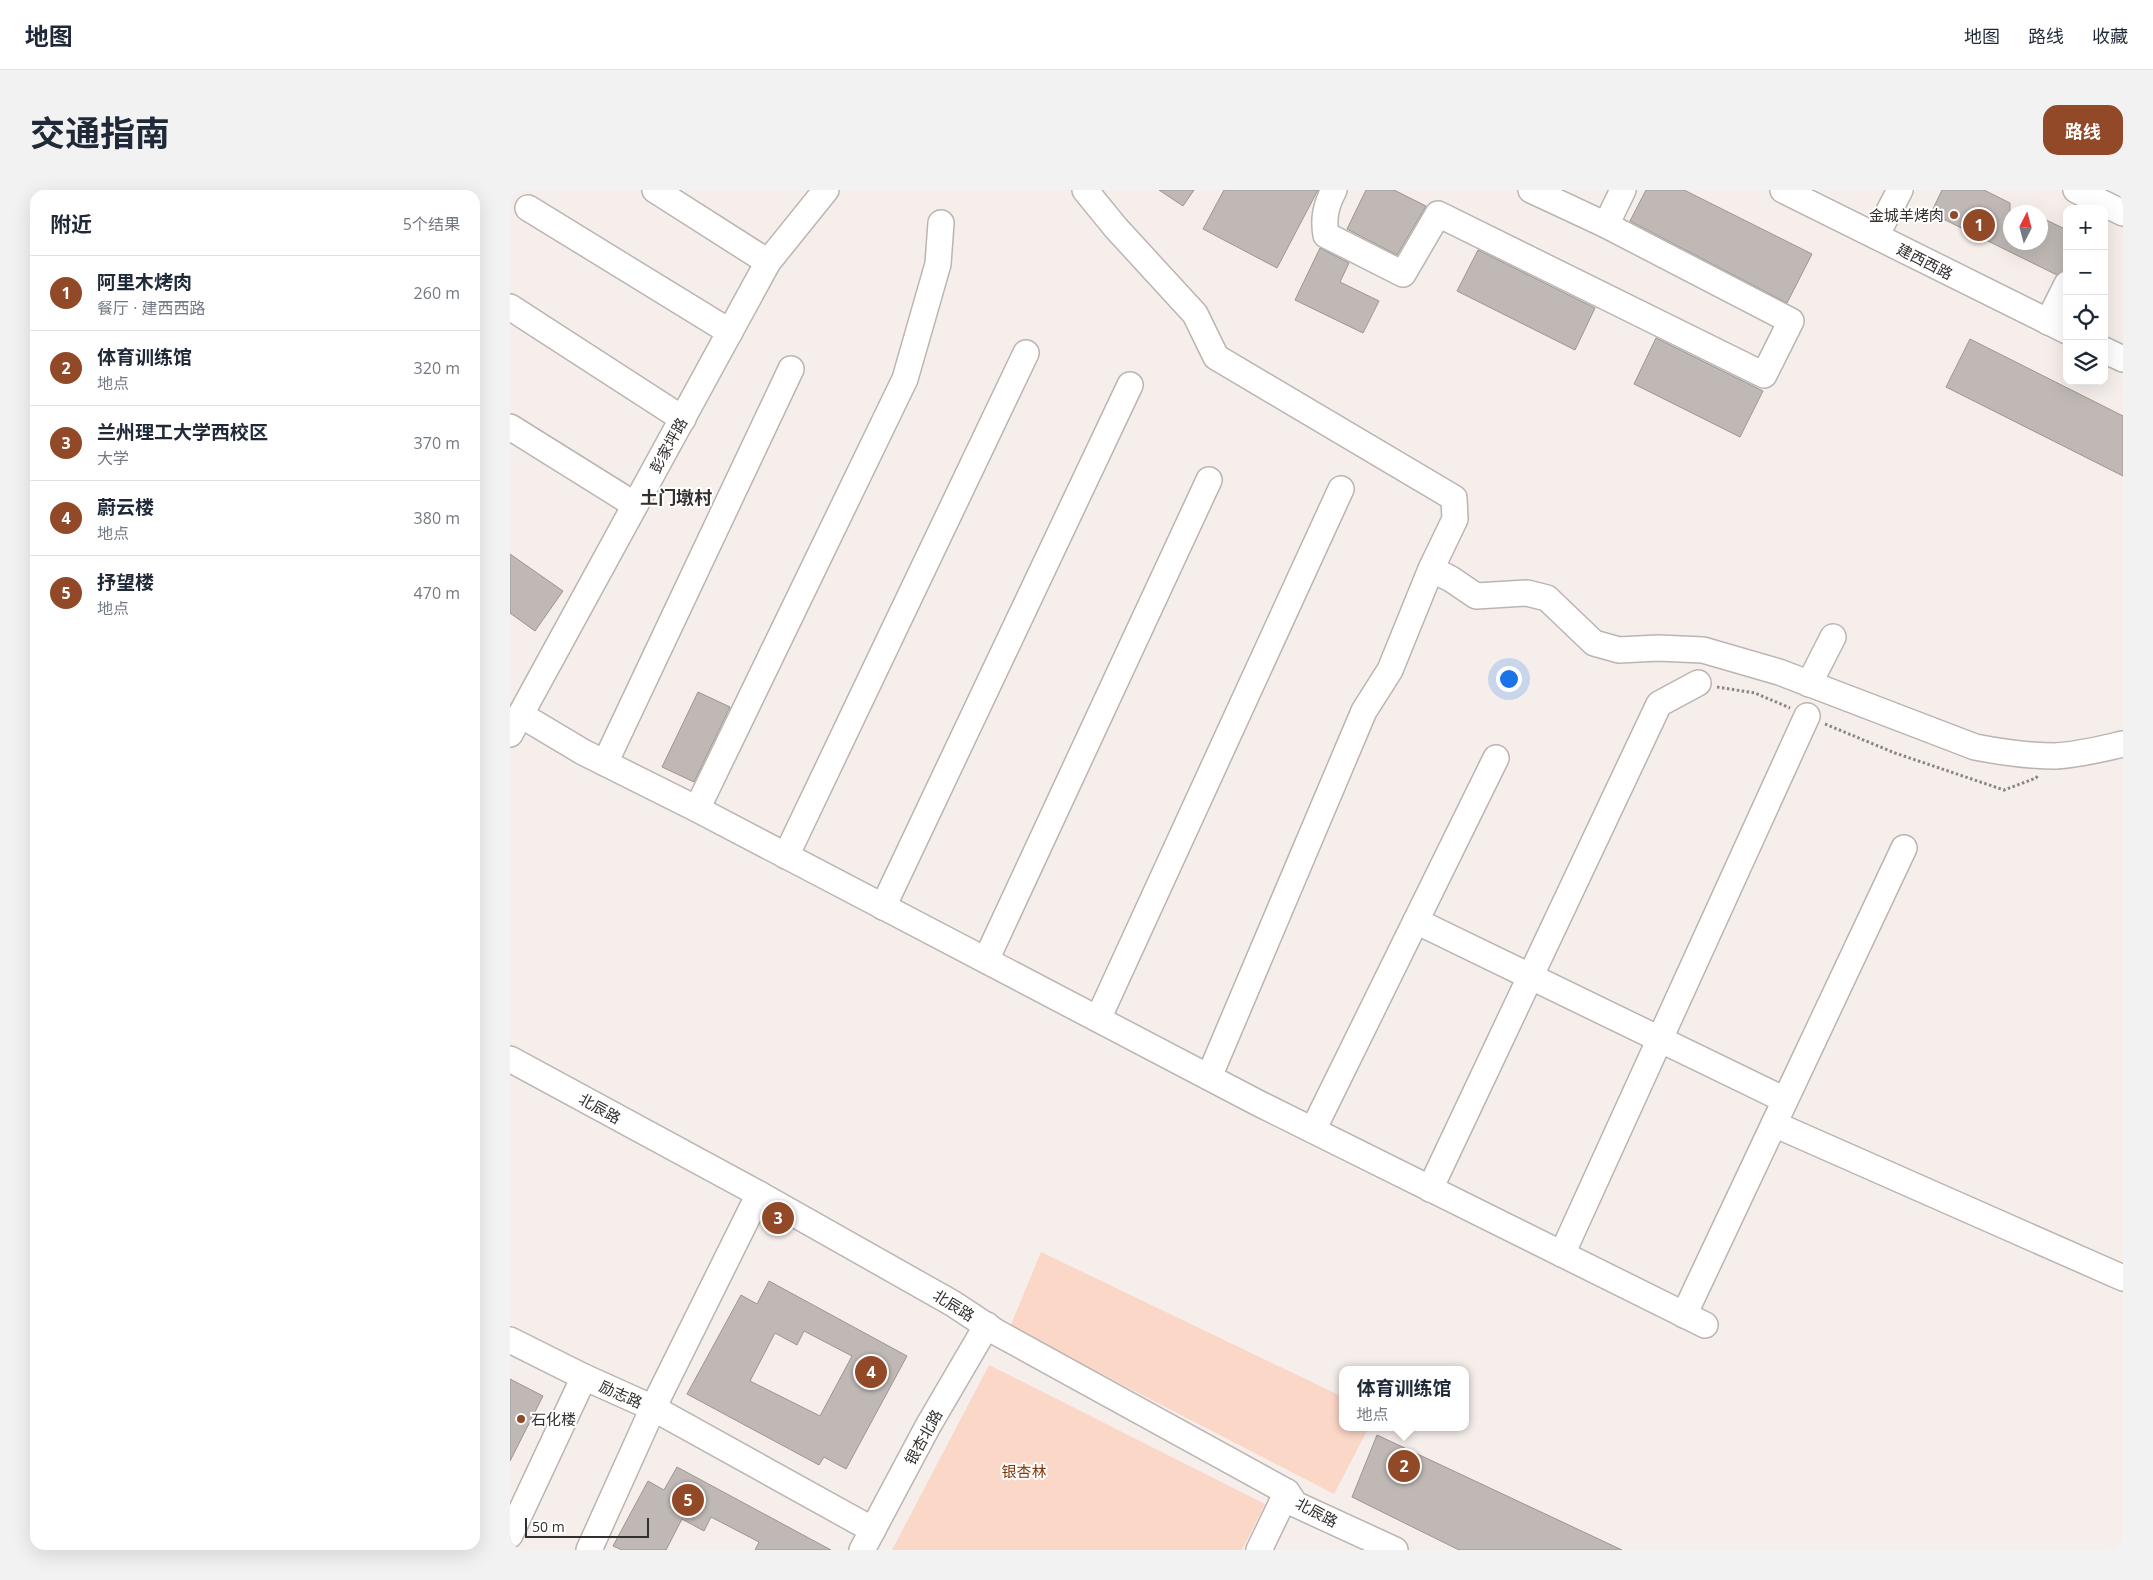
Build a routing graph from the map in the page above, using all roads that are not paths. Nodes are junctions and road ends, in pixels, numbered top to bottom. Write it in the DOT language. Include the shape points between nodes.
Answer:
graph roads {
  1 [pos="655,190"];
  2 [pos="826,190"];
  3 [pos="1085,190"];
  4 [pos="1334,190"];
  5 [pos="1531,190"];
  6 [pos="1623,190"];
  7 [pos="1783,190"];
  8 [pos="1900,190"];
  9 [pos="2076,190"];
  10 [pos="528,208"];
  11 [pos="2111,209"];
  12 [pos="940,222"];
  13 [pos="1606,225"];
  14 [pos="1876,236"];
  15 [pos="768,262"];
  16 [pos="2065,295"];
  17 [pos="510,307"];
  18 [pos="2058,327"];
  19 [pos="730,332"];
  20 [pos="2108,352"];
  21 [pos="1026,353"];
  22 [pos="2123,359"];
  23 [pos="791,369"];
  24 [pos="1130,385"];
  25 [pos="682,419"];
  26 [pos="510,428"];
  27 [pos="1209,480"];
  28 [pos="1340,489"];
  29 [pos="635,506"];
  30 [pos="1431,569"];
  31 [pos="1833,637"];
  32 [pos="1698,683"];
  33 [pos="1809,684"];
  34 [pos="1807,716"];
  35 [pos="515,725"];
  36 [pos="2123,744"];
  37 [pos="1496,758"];
  38 [pos="605,763"];
  39 [pos="697,809"];
  40 [pos="1904,848"];
  41 [pos="786,856"];
  42 [pos="883,907"];
  43 [pos="1416,921"];
  44 [pos="986,960"];
  45 [pos="1530,976"];
  46 [pos="1098,1019"];
  47 [pos="1660,1039"];
  48 [pos="510,1059"];
  49 [pos="1209,1078"];
  50 [pos="1785,1100"];
  51 [pos="1774,1124"];
  52 [pos="1313,1130"];
  53 [pos="1430,1189"];
  54 [pos="759,1194"];
  55 [pos="1562,1254"];
  56 [pos="2123,1278"];
  57 [pos="987,1325"];
  58 [pos="510,1340"];
  59 [pos="584,1377"];
  60 [pos="653,1408"];
  61 [pos="1287,1492"];
  62 [pos="510,1535"];
  63 [pos="868,1540"];
  64 [pos="589,1550"];
  65 [pos="1259,1550"];
  66 [pos="1395,1550"];
  1 -- 15 [label="street"];
  2 -- 15 [label="street, 彭家坪路"];
  3 -- 30 [label="street" via="1195,314 1216,357 1454,498 1455,519"];
  4 -- 13 [label="street" via="1324,221 1326,235 1403,274 1438,214 1764,375 1791,321"];
  5 -- 13 [label="street"];
  6 -- 13 [label="street"];
  7 -- 14 [label="street, 建西西路"];
  8 -- 14 [label="street"];
  9 -- 11 [label="street"];
  10 -- 19 [label="street"];
  12 -- 39 [label="street" via="938,264 905,378"];
  14 -- 18 [label="street, 建西西路"];
  15 -- 19 [label="street, 彭家坪路"];
  16 -- 18 [label="street"];
  17 -- 25 [label="street"];
  19 -- 25 [label="street, 彭家坪路"];
  20 -- 22 [label="street"];
  21 -- 41 [label="street"];
  23 -- 38 [label="street"];
  24 -- 42 [label="street"];
  25 -- 29 [label="street, 彭家坪路"];
  26 -- 29 [label="street"];
  27 -- 44 [label="street"];
  28 -- 46 [label="street"];
  29 -- 35 [label="street, 彭家坪路"];
  30 -- 33 [label="street" via="1476,596 1527,593 1547,598 1594,643 1619,650 1703,650"];
  30 -- 49 [label="street" via="1390,670 1364,711"];
  31 -- 33 [label="street"];
  32 -- 45 [label="street" via="1659,704"];
  33 -- 36 [label="street" via="1975,747 2055,756"];
  34 -- 47 [label="street"];
  35 -- 38 [label="street"];
  37 -- 43 [label="street"];
  38 -- 39 [label="street"];
  39 -- 41 [label="street"];
  40 -- 50 [label="street"];
  41 -- 42 [label="street"];
  42 -- 44 [label="street"];
  43 -- 45 [label="street"];
  43 -- 52 [label="street"];
  44 -- 46 [label="street"];
  45 -- 47 [label="street"];
  45 -- 53 [label="street"];
  46 -- 49 [label="street"];
  47 -- 50 [label="street"];
  47 -- 55 [label="street"];
  48 -- 54 [label="street, 北辰路"];
  49 -- 52 [label="street"];
  50 -- 51 [label="street"];
  51 -- 55 [label="street" via="1694,1320"];
  51 -- 56 [label="street"];
  52 -- 53 [label="street"];
  53 -- 55 [label="street"];
  54 -- 57 [label="street, 北辰路"];
  54 -- 60 [label="street, 励志路"];
  57 -- 61 [label="street, 北辰路"];
  57 -- 63 [label="street, 银杏北路" via="928,1426"];
  58 -- 59 [label="street"];
  59 -- 60 [label="street, 励志路"];
  59 -- 62 [label="street, 励志路"];
  60 -- 63 [label="street"];
  60 -- 64 [label="street"];
  61 -- 65 [label="street"];
  61 -- 66 [label="street, 北辰路" via="1296,1504"];
}
